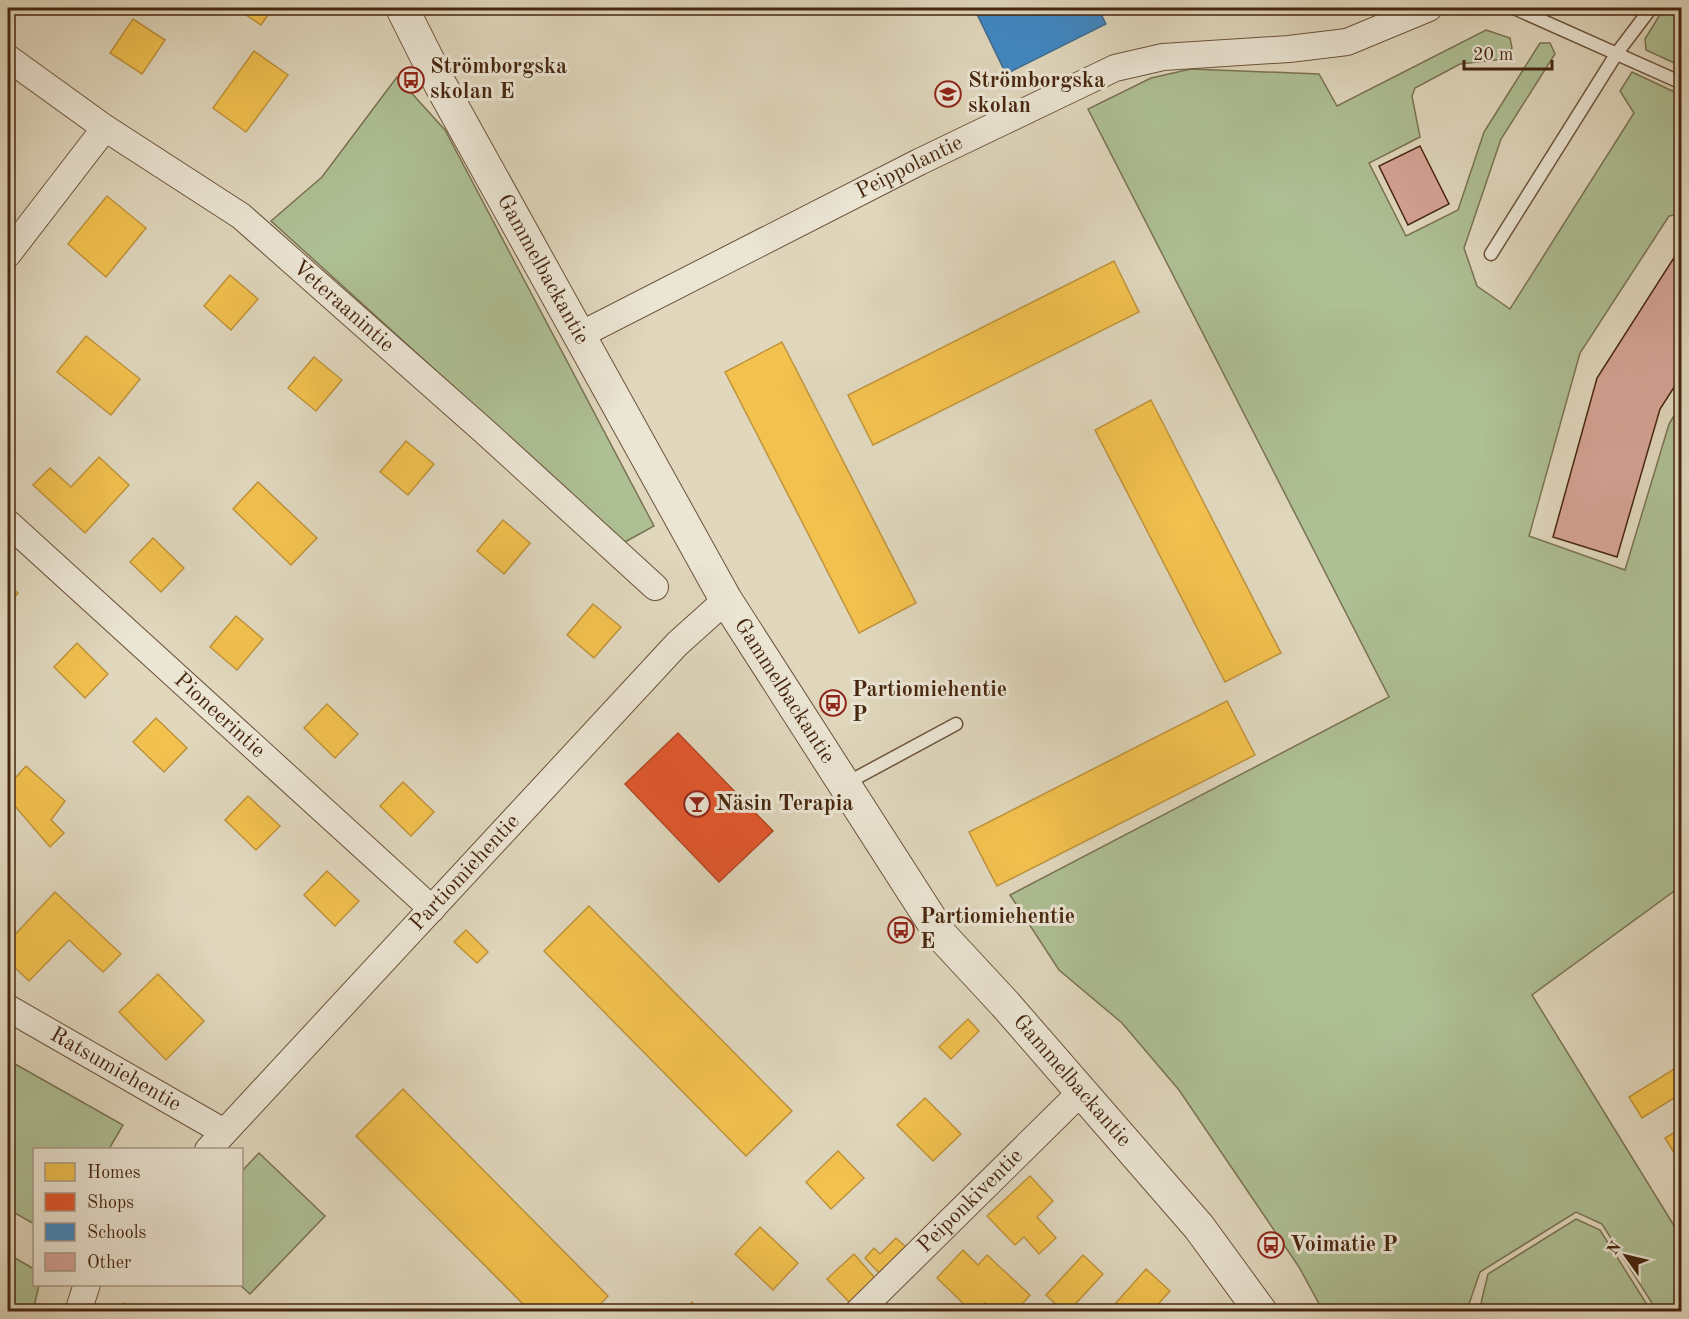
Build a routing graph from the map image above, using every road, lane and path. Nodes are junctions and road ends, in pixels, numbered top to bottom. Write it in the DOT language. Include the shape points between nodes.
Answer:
graph roads {
  1 [pos="402,8"];
  2 [pos="1429,8"];
  3 [pos="1514,8"];
  4 [pos="1651,8"];
  5 [pos="1617,53"];
  6 [pos="8,57"];
  7 [pos="1682,83"];
  8 [pos="105,128"];
  9 [pos="8,254"];
  10 [pos="1491,254"];
  11 [pos="578,336"];
  12 [pos="8,523"];
  13 [pos="655,587"];
  14 [pos="726,600"];
  15 [pos="956,724"];
  16 [pos="845,784"];
  17 [pos="432,909"];
  18 [pos="8,1008"];
  19 [pos="1081,1092"];
  20 [pos="216,1141"];
  21 [pos="86,1286"];
  22 [pos="78,1311"];
  23 [pos="858,1311"];
  24 [pos="1262,1311"];
  1 -- 11 [label="street, Gammelbackantie"];
  2 -- 11 [label="street, Peippolantie" via="1347,42 1163,57 1115,68 919,162"];
  3 -- 5 [label="lane"];
  4 -- 5 [label="lane"];
  5 -- 7 [label="lane"];
  5 -- 10 [label="lane"];
  6 -- 8 [label="street, Veteraanintie"];
  8 -- 9 [label="street"];
  8 -- 13 [label="street, Veteraanintie" via="241,216"];
  11 -- 14 [label="street, Gammelbackantie"];
  12 -- 17 [label="street, Pioneerintie"];
  14 -- 16 [label="street, Gammelbackantie"];
  14 -- 17 [label="street, Partiomiehentie" via="677,644"];
  15 -- 16 [label="lane"];
  16 -- 19 [label="street, Gammelbackantie" via="941,935"];
  17 -- 20 [label="street, Partiomiehentie"];
  18 -- 20 [label="street, Ratsumiehentie"];
  19 -- 23 [label="street, Peiponkiventie"];
  19 -- 24 [label="street, Gammelbackantie" via="1199,1227"];
  21 -- 22 [label="street"];
}
